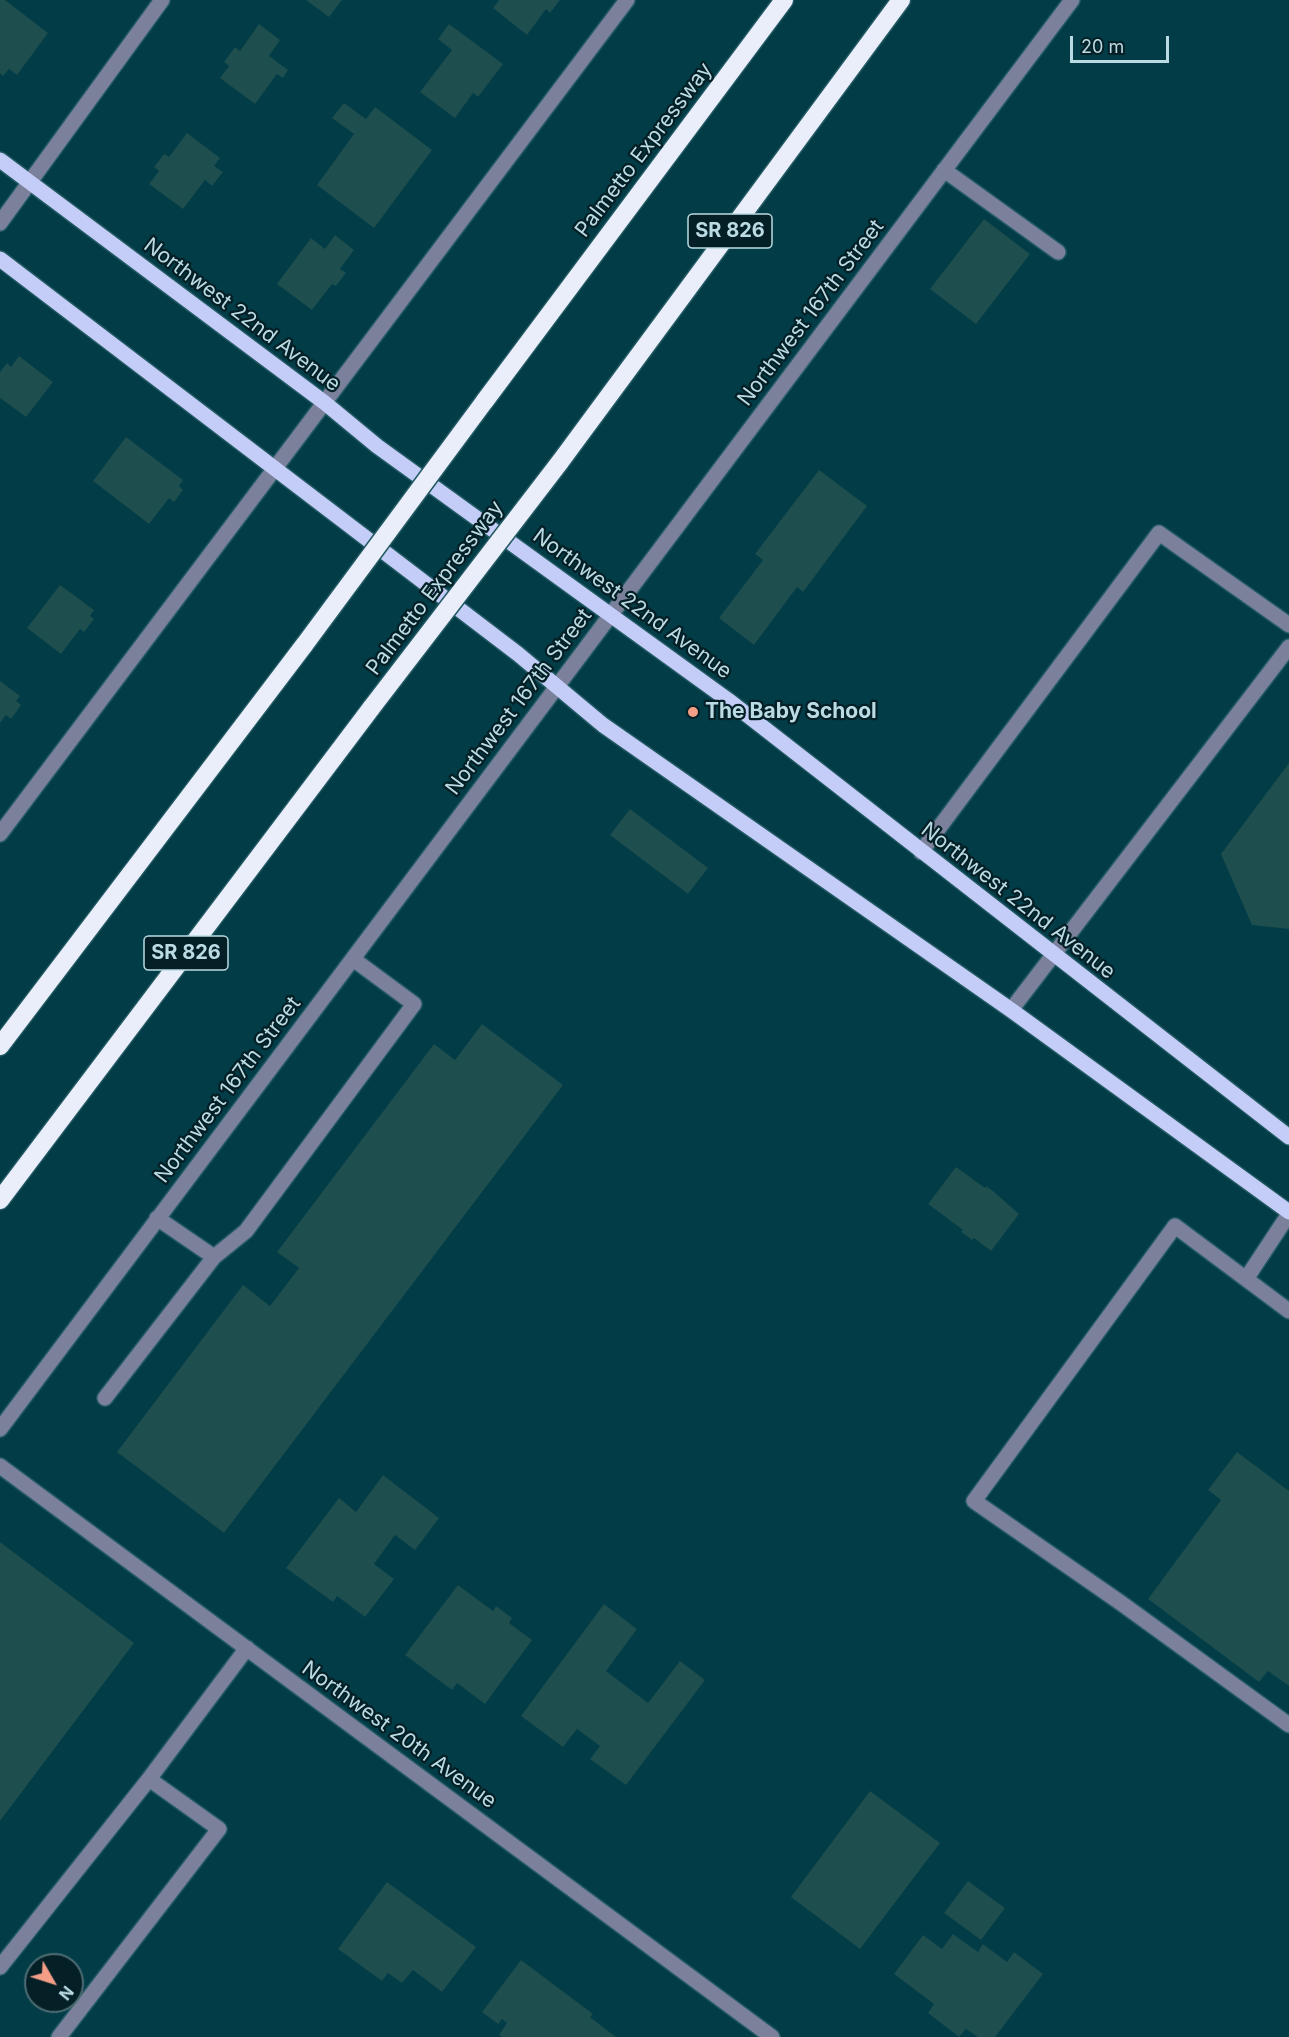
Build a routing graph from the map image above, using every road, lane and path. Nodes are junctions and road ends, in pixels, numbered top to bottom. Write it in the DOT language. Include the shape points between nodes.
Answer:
graph roads {
  1 [pos="162,0"];
  2 [pos="627,0"];
  3 [pos="784,0"];
  4 [pos="901,0"];
  5 [pos="1072,0"];
  6 [pos="0,160"];
  7 [pos="944,170"];
  8 [pos="30,182"];
  9 [pos="0,223"];
  10 [pos="1059,252"];
  11 [pos="0,259"];
  12 [pos="325,403"];
  13 [pos="277,468"];
  14 [pos="609,615"];
  15 [pos="1289,625"];
  16 [pos="1289,647"];
  17 [pos="557,688"];
  18 [pos="0,834"];
  19 [pos="921,852"];
  20 [pos="1052,955"];
  21 [pos="353,959"];
  22 [pos="1011,1010"];
  23 [pos="0,1046"];
  24 [pos="1289,1137"];
  25 [pos="0,1200"];
  26 [pos="1289,1213"];
  27 [pos="157,1218"];
  28 [pos="214,1257"];
  29 [pos="1246,1279"];
  30 [pos="1289,1311"];
  31 [pos="105,1398"];
  32 [pos="0,1429"];
  33 [pos="0,1466"];
  34 [pos="246,1648"];
  35 [pos="1289,1725"];
  36 [pos="149,1779"];
  37 [pos="0,1967"];
  38 [pos="58,2037"];
  39 [pos="772,2037"];
  1 -- 8 [label="street"];
  2 -- 12 [label="street"];
  3 -- 23 [label="highway, Palmetto Expressway, bridge"];
  4 -- 25 [label="highway, Palmetto Expressway / SR 826, bridge" via="560,462"];
  5 -- 7 [label="street, Northwest 167th Street"];
  6 -- 8 [label="main road, Northwest 22nd Avenue"];
  7 -- 10 [label="street"];
  7 -- 14 [label="street, Northwest 167th Street"];
  8 -- 9 [label="street"];
  8 -- 12 [label="main road, Northwest 22nd Avenue"];
  11 -- 13 [label="main road"];
  12 -- 13 [label="street"];
  12 -- 14 [label="main road, Northwest 22nd Avenue" via="377,446"];
  13 -- 17 [label="main road"];
  13 -- 18 [label="street"];
  14 -- 17 [label="street, Northwest 167th Street"];
  14 -- 19 [label="main road, Northwest 22nd Avenue" via="728,700"];
  15 -- 19 [label="street" via="1159,533"];
  16 -- 20 [label="street"];
  17 -- 21 [label="street, Northwest 167th Street"];
  17 -- 22 [label="main road" via="603,725"];
  19 -- 20 [label="main road, Northwest 22nd Avenue"];
  20 -- 22 [label="street"];
  20 -- 24 [label="main road, Northwest 22nd Avenue"];
  21 -- 27 [label="street, Northwest 167th Street"];
  21 -- 28 [label="street" via="414,1004 246,1231"];
  22 -- 26 [label="main road"];
  26 -- 29 [label="street"];
  27 -- 28 [label="street"];
  27 -- 32 [label="street, Northwest 167th Street"];
  28 -- 31 [label="street"];
  29 -- 30 [label="street"];
  29 -- 35 [label="street" via="1175,1226 974,1501"];
  33 -- 34 [label="street, Northwest 20th Avenue"];
  34 -- 36 [label="street"];
  34 -- 39 [label="street, Northwest 20th Avenue"];
  36 -- 37 [label="street"];
  36 -- 38 [label="street" via="219,1829"];
}
